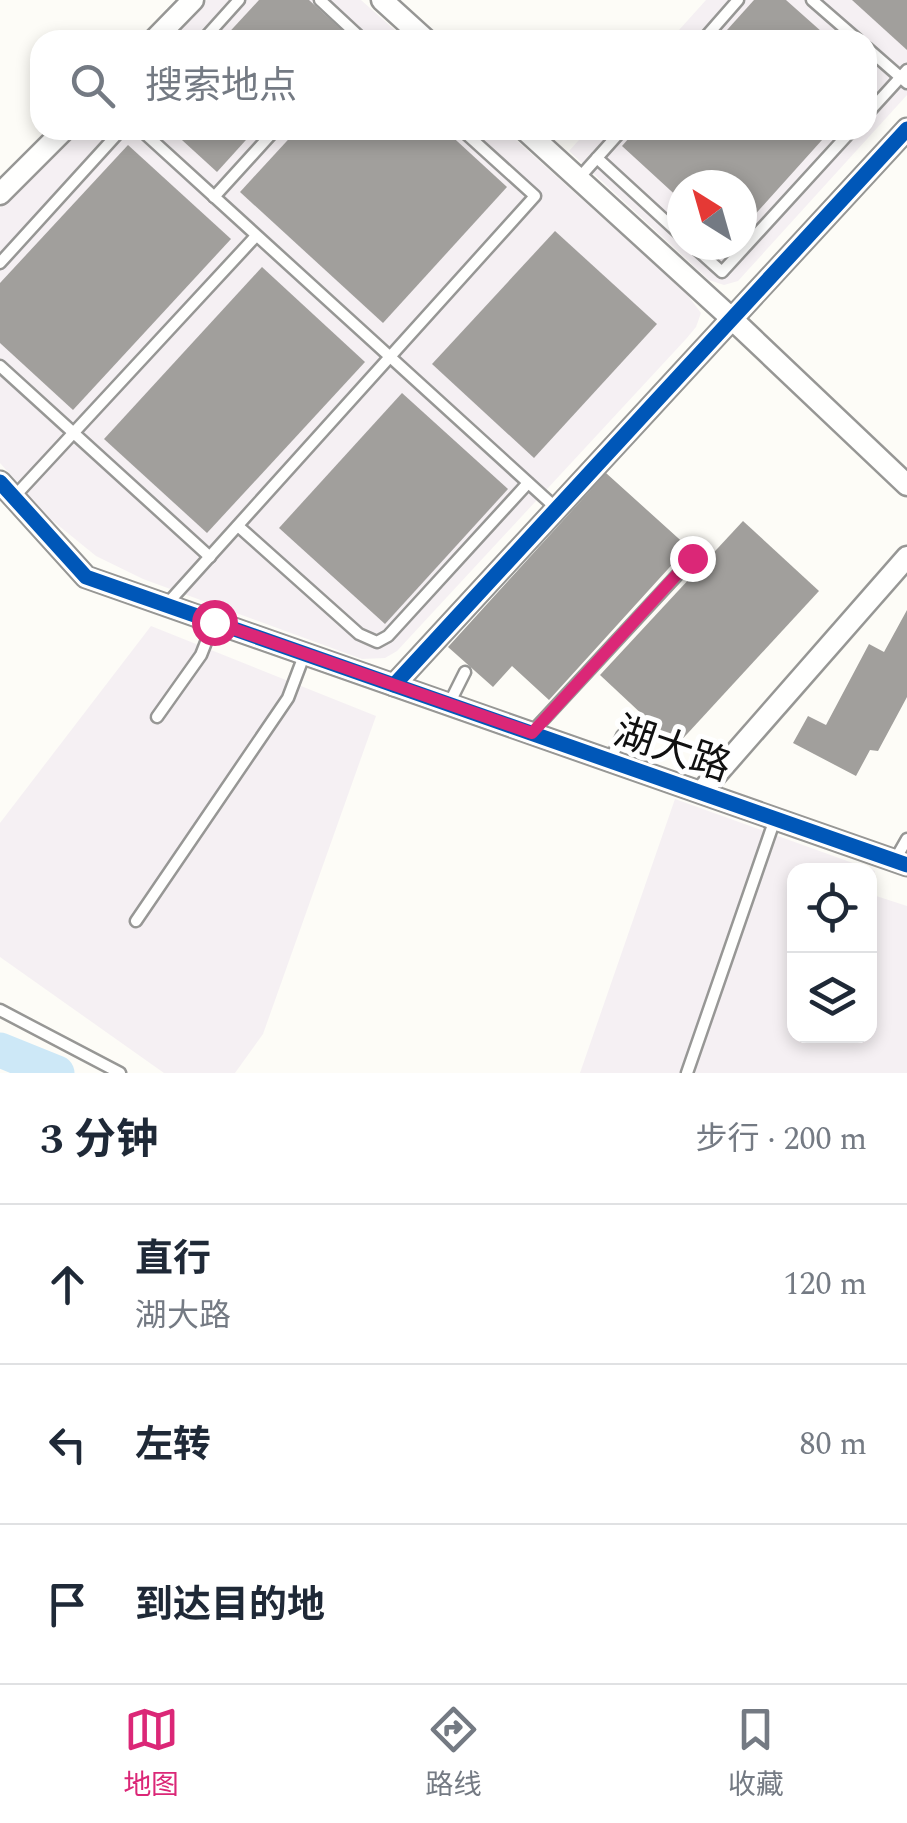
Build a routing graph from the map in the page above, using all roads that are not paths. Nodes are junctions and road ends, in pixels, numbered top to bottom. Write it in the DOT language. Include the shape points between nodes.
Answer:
graph roads {
  1 [pos="194,0"];
  2 [pos="239,0"];
  3 [pos="320,0"];
  4 [pos="382,0"];
  5 [pos="738,0"];
  6 [pos="812,0"];
  7 [pos="164,30"];
  8 [pos="212,30"];
  9 [pos="351,30"];
  10 [pos="412,30"];
  11 [pos="712,30"];
  12 [pos="846,30"];
  13 [pos="877,55"];
  14 [pos="905,76"];
  15 [pos="877,104"];
  16 [pos="907,129"];
  17 [pos="54,140"];
  18 [pos="112,140"];
  19 [pos="152,140"];
  20 [pos="266,140"];
  21 [pos="473,140"];
  22 [pos="536,140"];
  23 [pos="613,140"];
  24 [pos="843,140"];
  25 [pos="597,158"];
  26 [pos="578,179"];
  27 [pos="0,194"];
  28 [pos="214,197"];
  29 [pos="667,222"];
  30 [pos="757,234"];
  31 [pos="256,236"];
  32 [pos="709,260"];
  33 [pos="733,260"];
  34 [pos="0,263"];
  35 [pos="731,318"];
  36 [pos="389,358"];
  37 [pos="0,366"];
  38 [pos="74,433"];
  39 [pos="528,483"];
  40 [pos="907,486"];
  41 [pos="7,490"];
  42 [pos="556,508"];
  43 [pos="238,526"];
  44 [pos="210,557"];
  45 [pos="907,557"];
  46 [pos="692,558"];
  47 [pos="166,605"];
  48 [pos="214,622"];
  49 [pos="304,654"];
  50 [pos="465,672"];
  51 [pos="394,685"];
  52 [pos="448,704"];
  53 [pos="156,717"];
  54 [pos="636,720"];
  55 [pos="532,733"];
  56 [pos="610,760"];
  57 [pos="701,792"];
  58 [pos="775,818"];
  59 [pos="907,839"];
  60 [pos="901,863"];
  61 [pos="136,921"];
  62 [pos="0,1010"];
  63 [pos="120,1073"];
  64 [pos="686,1073"];
  1 -- 7 [label="street"];
  2 -- 8 [label="lane"];
  3 -- 9 [label="lane"];
  4 -- 10 [label="street"];
  5 -- 11 [label="lane"];
  6 -- 12 [label="lane"];
  13 -- 14 [label="lane"];
  14 -- 15 [label="lane"];
  16 -- 35 [label="street"];
  17 -- 27 [label="street"];
  18 -- 34 [label="lane"];
  19 -- 28 [label="lane"];
  20 -- 28 [label="lane"];
  21 -- 36 [label="lane" via="535,196"];
  22 -- 26 [label="street"];
  23 -- 25 [label="lane"];
  24 -- 30 [label="lane"];
  25 -- 26 [label="lane"];
  25 -- 29 [label="lane"];
  26 -- 35 [label="street"];
  28 -- 31 [label="lane"];
  31 -- 36 [label="lane"];
  31 -- 38 [label="lane"];
  32 -- 33 [label="lane" via="722,272"];
  35 -- 40 [label="street"];
  35 -- 42 [label="street"];
  36 -- 39 [label="lane"];
  36 -- 43 [label="lane"];
  37 -- 38 [label="lane"];
  38 -- 41 [label="lane"];
  38 -- 44 [label="lane"];
  39 -- 42 [label="lane"];
  39 -- 43 [label="lane" via="377,642"];
  41 -- 47 [label="street, 湖大路" via="86,577"];
  42 -- 51 [label="street"];
  43 -- 44 [label="lane"];
  44 -- 47 [label="lane"];
  45 -- 57 [label="street"];
  46 -- 55 [label="lane"];
  47 -- 48 [label="street, 湖大路"];
  48 -- 49 [label="street, 湖大路"];
  48 -- 53 [label="lane" via="202,654"];
  49 -- 51 [label="street, 湖大路"];
  49 -- 61 [label="lane" via="288,698"];
  50 -- 52 [label="lane"];
  51 -- 52 [label="street, 湖大路"];
  52 -- 55 [label="street, 湖大路"];
  54 -- 56 [label="lane"];
  55 -- 56 [label="street, 湖大路"];
  56 -- 57 [label="street, 湖大路"];
  57 -- 58 [label="street, 湖大路"];
  58 -- 60 [label="street, 湖大路"];
  58 -- 64 [label="lane"];
  59 -- 60 [label="lane"];
  62 -- 63 [label="lane"];
}
